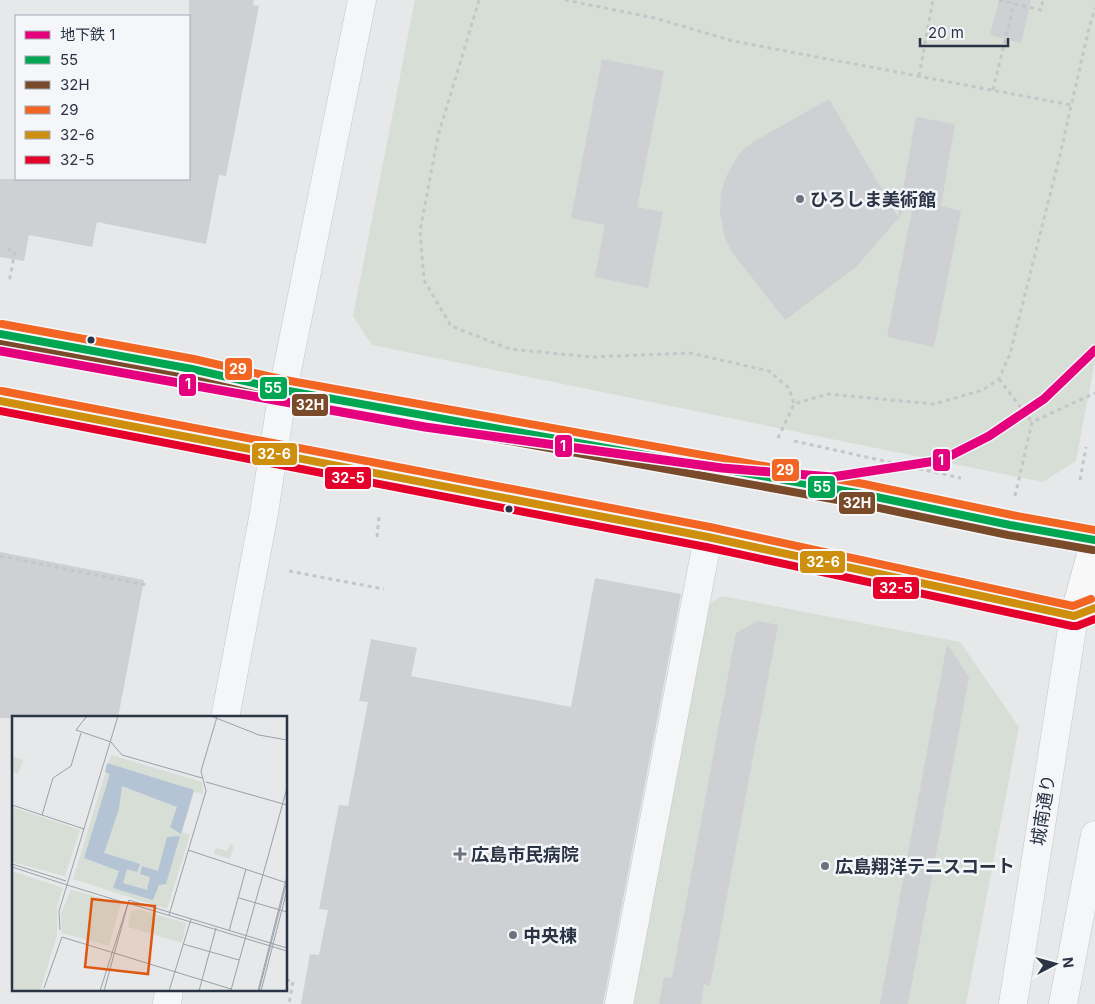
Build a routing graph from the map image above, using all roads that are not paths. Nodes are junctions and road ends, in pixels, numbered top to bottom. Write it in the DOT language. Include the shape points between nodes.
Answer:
graph roads {
  1 [pos="362,0"];
  2 [pos="0,334"];
  3 [pos="283,390"];
  4 [pos="0,401"];
  5 [pos="272,454"];
  6 [pos="708,537"];
  7 [pos="1095,540"];
  8 [pos="1084,612"];
  9 [pos="225,716"];
  10 [pos="1095,835"];
  11 [pos="619,1004"];
  12 [pos="1012,1004"];
  13 [pos="1063,1004"];
  1 -- 3 [label="street"];
  2 -- 3 [label="highway"];
  3 -- 5 [label="street"];
  3 -- 7 [label="highway" via="862,494"];
  4 -- 5 [label="highway"];
  5 -- 6 [label="highway"];
  5 -- 9 [label="street" via="264,514"];
  6 -- 8 [label="highway"];
  6 -- 11 [label="street"];
  7 -- 8 [label="highway"];
  8 -- 12 [label="street, 城南通り"];
  10 -- 13 [label="street"];
}
